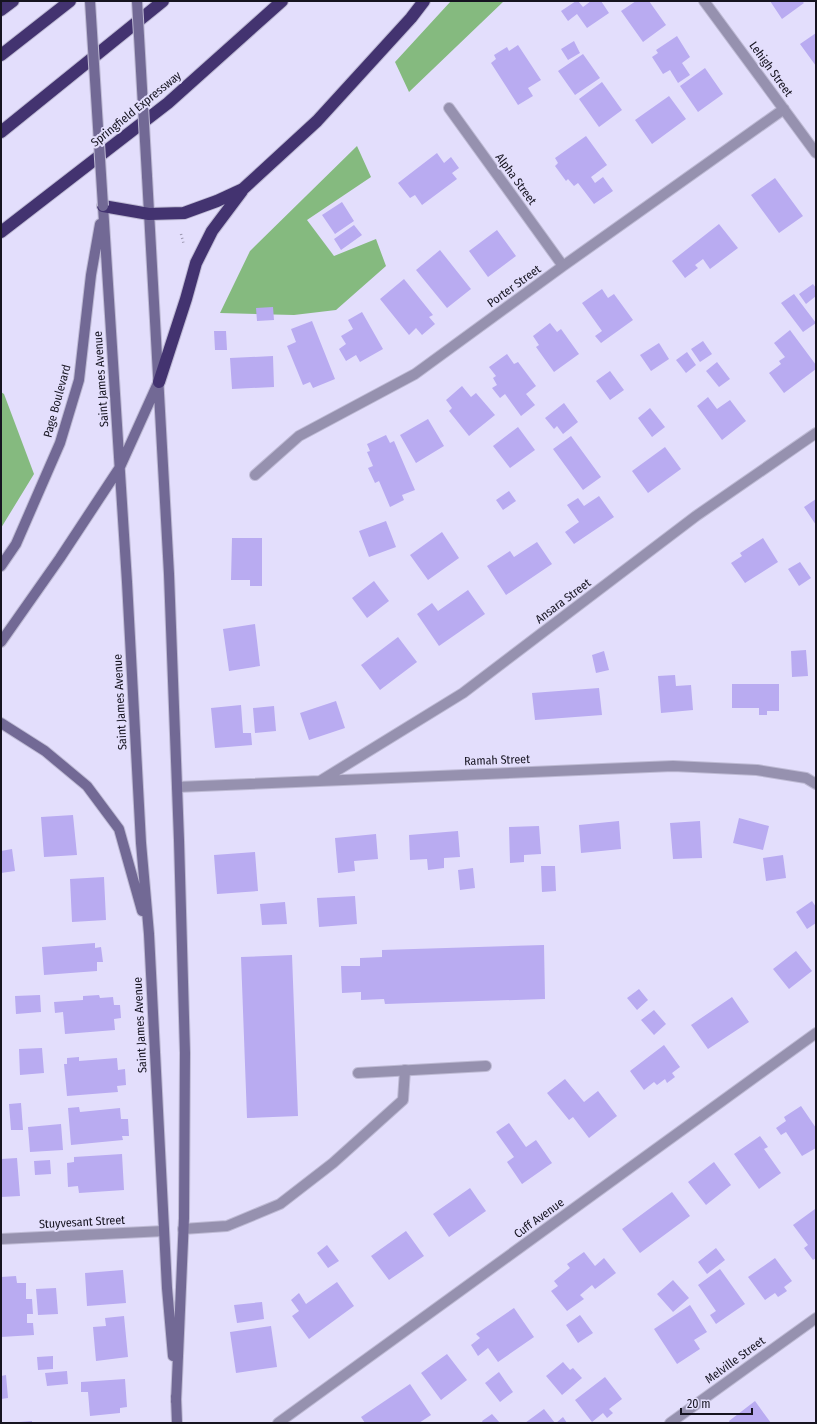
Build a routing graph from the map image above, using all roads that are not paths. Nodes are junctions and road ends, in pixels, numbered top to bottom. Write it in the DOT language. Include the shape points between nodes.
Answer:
graph roads {
  1 [pos="13,1"];
  2 [pos="70,1"];
  3 [pos="90,1"];
  4 [pos="137,1"];
  5 [pos="163,1"];
  6 [pos="282,1"];
  7 [pos="424,1"];
  8 [pos="704,1"];
  9 [pos="1,10"];
  10 [pos="1,55"];
  11 [pos="449,108"];
  12 [pos="784,109"];
  13 [pos="1,132"];
  14 [pos="816,153"];
  15 [pos="243,189"];
  16 [pos="103,206"];
  17 [pos="149,214"];
  18 [pos="1,232"];
  19 [pos="563,266"];
  20 [pos="159,382"];
  21 [pos="816,433"];
  22 [pos="120,467"];
  23 [pos="255,474"];
  24 [pos="1,566"];
  25 [pos="1,642"];
  26 [pos="1,723"];
  27 [pos="320,782"];
  28 [pos="816,784"];
  29 [pos="176,787"];
  30 [pos="148,934"];
  31 [pos="816,1033"];
  32 [pos="486,1066"];
  33 [pos="405,1070"];
  34 [pos="358,1073"];
  35 [pos="183,1229"];
  36 [pos="164,1231"];
  37 [pos="1,1239"];
  38 [pos="816,1318"];
  39 [pos="176,1402"];
  40 [pos="177,1423"];
  41 [pos="278,1423"];
  42 [pos="670,1423"];
  1 -- 9 [label="highway"];
  2 -- 10 [label="highway"];
  3 -- 16 [label="main road, Saint James Avenue, bridge"];
  4 -- 17 [label="main road, Saint James Avenue, bridge"];
  5 -- 13 [label="highway"];
  6 -- 18 [label="highway, Springfield Expressway" via="168,103"];
  7 -- 15 [label="highway" via="317,121"];
  8 -- 12 [label="street, Lehigh Street"];
  11 -- 19 [label="street, Alpha Street"];
  12 -- 14 [label="street, Lehigh Street"];
  12 -- 19 [label="street, Porter Street"];
  15 -- 17 [label="highway" via="184,213"];
  15 -- 20 [label="highway" via="212,231 196,263"];
  16 -- 17 [label="highway"];
  16 -- 22 [label="main road, Saint James Avenue"];
  16 -- 24 [label="main road, Page Boulevard" via="91,274 79,380 60,442 16,544"];
  17 -- 20 [label="main road, Saint James Avenue"];
  19 -- 23 [label="street, Porter Street" via="415,374 299,436"];
  20 -- 22 [label="main road"];
  20 -- 29 [label="main road, Saint James Avenue"];
  21 -- 27 [label="street, Ansara Street" via="696,516 463,693"];
  22 -- 25 [label="main road"];
  22 -- 30 [label="main road, Saint James Avenue"];
  26 -- 30 [label="main road" via="45,751 87,786 119,829"];
  27 -- 28 [label="street, Ramah Street" via="673,766 757,770 806,778"];
  27 -- 29 [label="street, Ramah Street"];
  29 -- 35 [label="main road, Saint James Avenue" via="185,1053"];
  30 -- 36 [label="main road, Saint James Avenue"];
  31 -- 41 [label="street, Cuff Avenue"];
  32 -- 33 [label="street"];
  33 -- 34 [label="street"];
  33 -- 35 [label="street" via="403,1100 333,1164 280,1204 227,1226"];
  35 -- 39 [label="main road, Saint James Avenue"];
  36 -- 37 [label="street, Stuyvesant Street"];
  36 -- 39 [label="main road, Saint James Avenue"];
  38 -- 42 [label="street, Melville Street"];
  39 -- 40 [label="main road, Saint James Avenue"];
}
